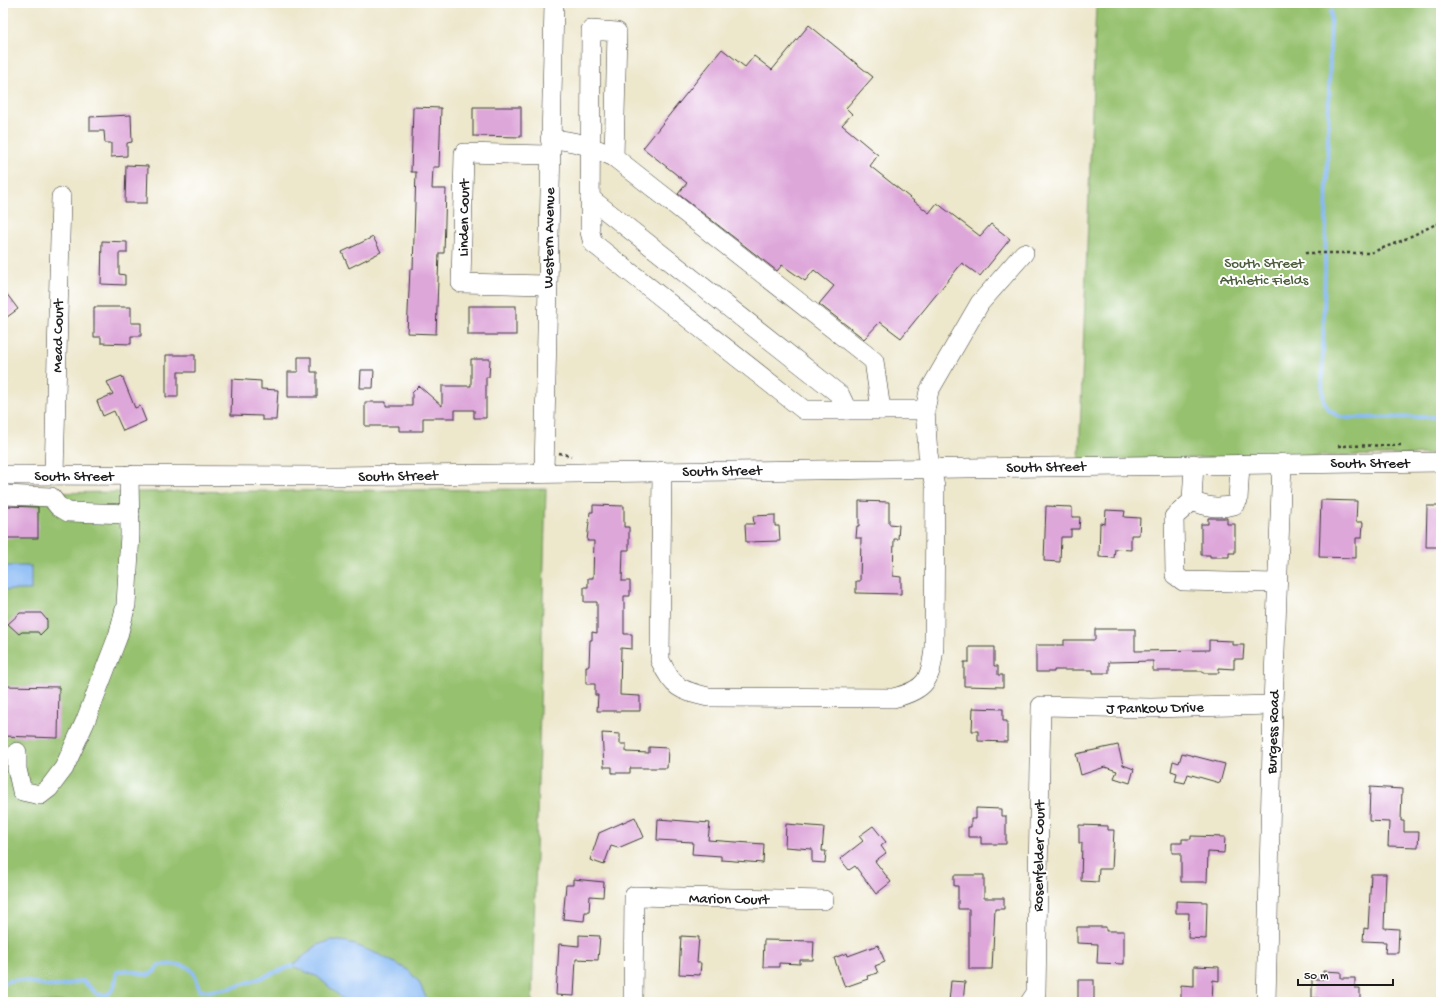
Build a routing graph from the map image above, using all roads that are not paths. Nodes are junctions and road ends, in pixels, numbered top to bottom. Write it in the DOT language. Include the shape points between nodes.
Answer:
graph roads {
  1 [pos="554,3"];
  2 [pos="590,146"];
  3 [pos="550,147"];
  4 [pos="614,157"];
  5 [pos="61,197"];
  6 [pos="590,198"];
  7 [pos="1024,253"];
  8 [pos="547,285"];
  9 [pos="847,410"];
  10 [pos="881,410"];
  11 [pos="925,410"];
  12 [pos="1441,462"];
  13 [pos="1282,463"];
  14 [pos="1194,464"];
  15 [pos="1240,464"];
  16 [pos="932,468"];
  17 [pos="662,471"];
  18 [pos="544,473"];
  19 [pos="3,475"];
  20 [pos="52,475"];
  21 [pos="129,475"];
  22 [pos="3,493"];
  23 [pos="51,497"];
  24 [pos="1192,501"];
  25 [pos="130,514"];
  26 [pos="1277,583"];
  27 [pos="1273,705"];
  28 [pos="1041,709"];
  29 [pos="17,752"];
  30 [pos="824,900"];
  31 [pos="633,1002"];
  32 [pos="1030,1002"];
  33 [pos="1266,1002"];
  1 -- 3 [label="street, Western Avenue"];
  2 -- 3 [label="street" via="568,140"];
  2 -- 4 [label="street"];
  2 -- 4 [label="street" via="591,30 617,32"];
  2 -- 6 [label="street"];
  3 -- 8 [label="street, Western Avenue"];
  3 -- 8 [label="street, Linden Court" via="464,153 462,230 461,283"];
  4 -- 10 [label="street" via="874,361"];
  5 -- 20 [label="street, Mead Court"];
  6 -- 9 [label="street" via="840,395"];
  6 -- 9 [label="street" via="590,232 594,243 606,253 804,410"];
  7 -- 11 [label="street" via="980,303 929,391"];
  8 -- 18 [label="street, Western Avenue"];
  9 -- 10 [label="street"];
  10 -- 11 [label="street"];
  11 -- 16 [label="street" via="928,454"];
  12 -- 13 [label="street, South Street"];
  13 -- 15 [label="street, South Street"];
  13 -- 26 [label="street, Burgess Road"];
  14 -- 15 [label="street, South Street"];
  14 -- 16 [label="street, South Street"];
  14 -- 24 [label="street"];
  15 -- 24 [label="street" via="1238,500 1234,505 1224,508 1207,507"];
  16 -- 17 [label="street, South Street"];
  16 -- 17 [label="street" via="935,487 932,667 923,684 913,693 893,698 708,697 684,691 669,679 660,660"];
  17 -- 18 [label="street, South Street"];
  18 -- 21 [label="street, South Street"];
  19 -- 20 [label="street, South Street"];
  20 -- 21 [label="street, South Street"];
  20 -- 23 [label="street, Mead Court"];
  21 -- 25 [label="street"];
  22 -- 23 [label="street"];
  23 -- 25 [label="street" via="58,506 68,512"];
  24 -- 26 [label="street" via="1174,517 1175,575 1183,582"];
  25 -- 29 [label="street" via="126,605 120,630 85,722 64,768 50,788 40,795 22,791 17,769"];
  26 -- 27 [label="street, Burgess Road"];
  27 -- 28 [label="street, J Pankow Drive" via="1151,708 1041,706"];
  27 -- 33 [label="street, Burgess Road"];
  28 -- 32 [label="street, Rosenfelder Court" via="1036,993"];
  30 -- 31 [label="street, Marion Court" via="634,896"];
}
